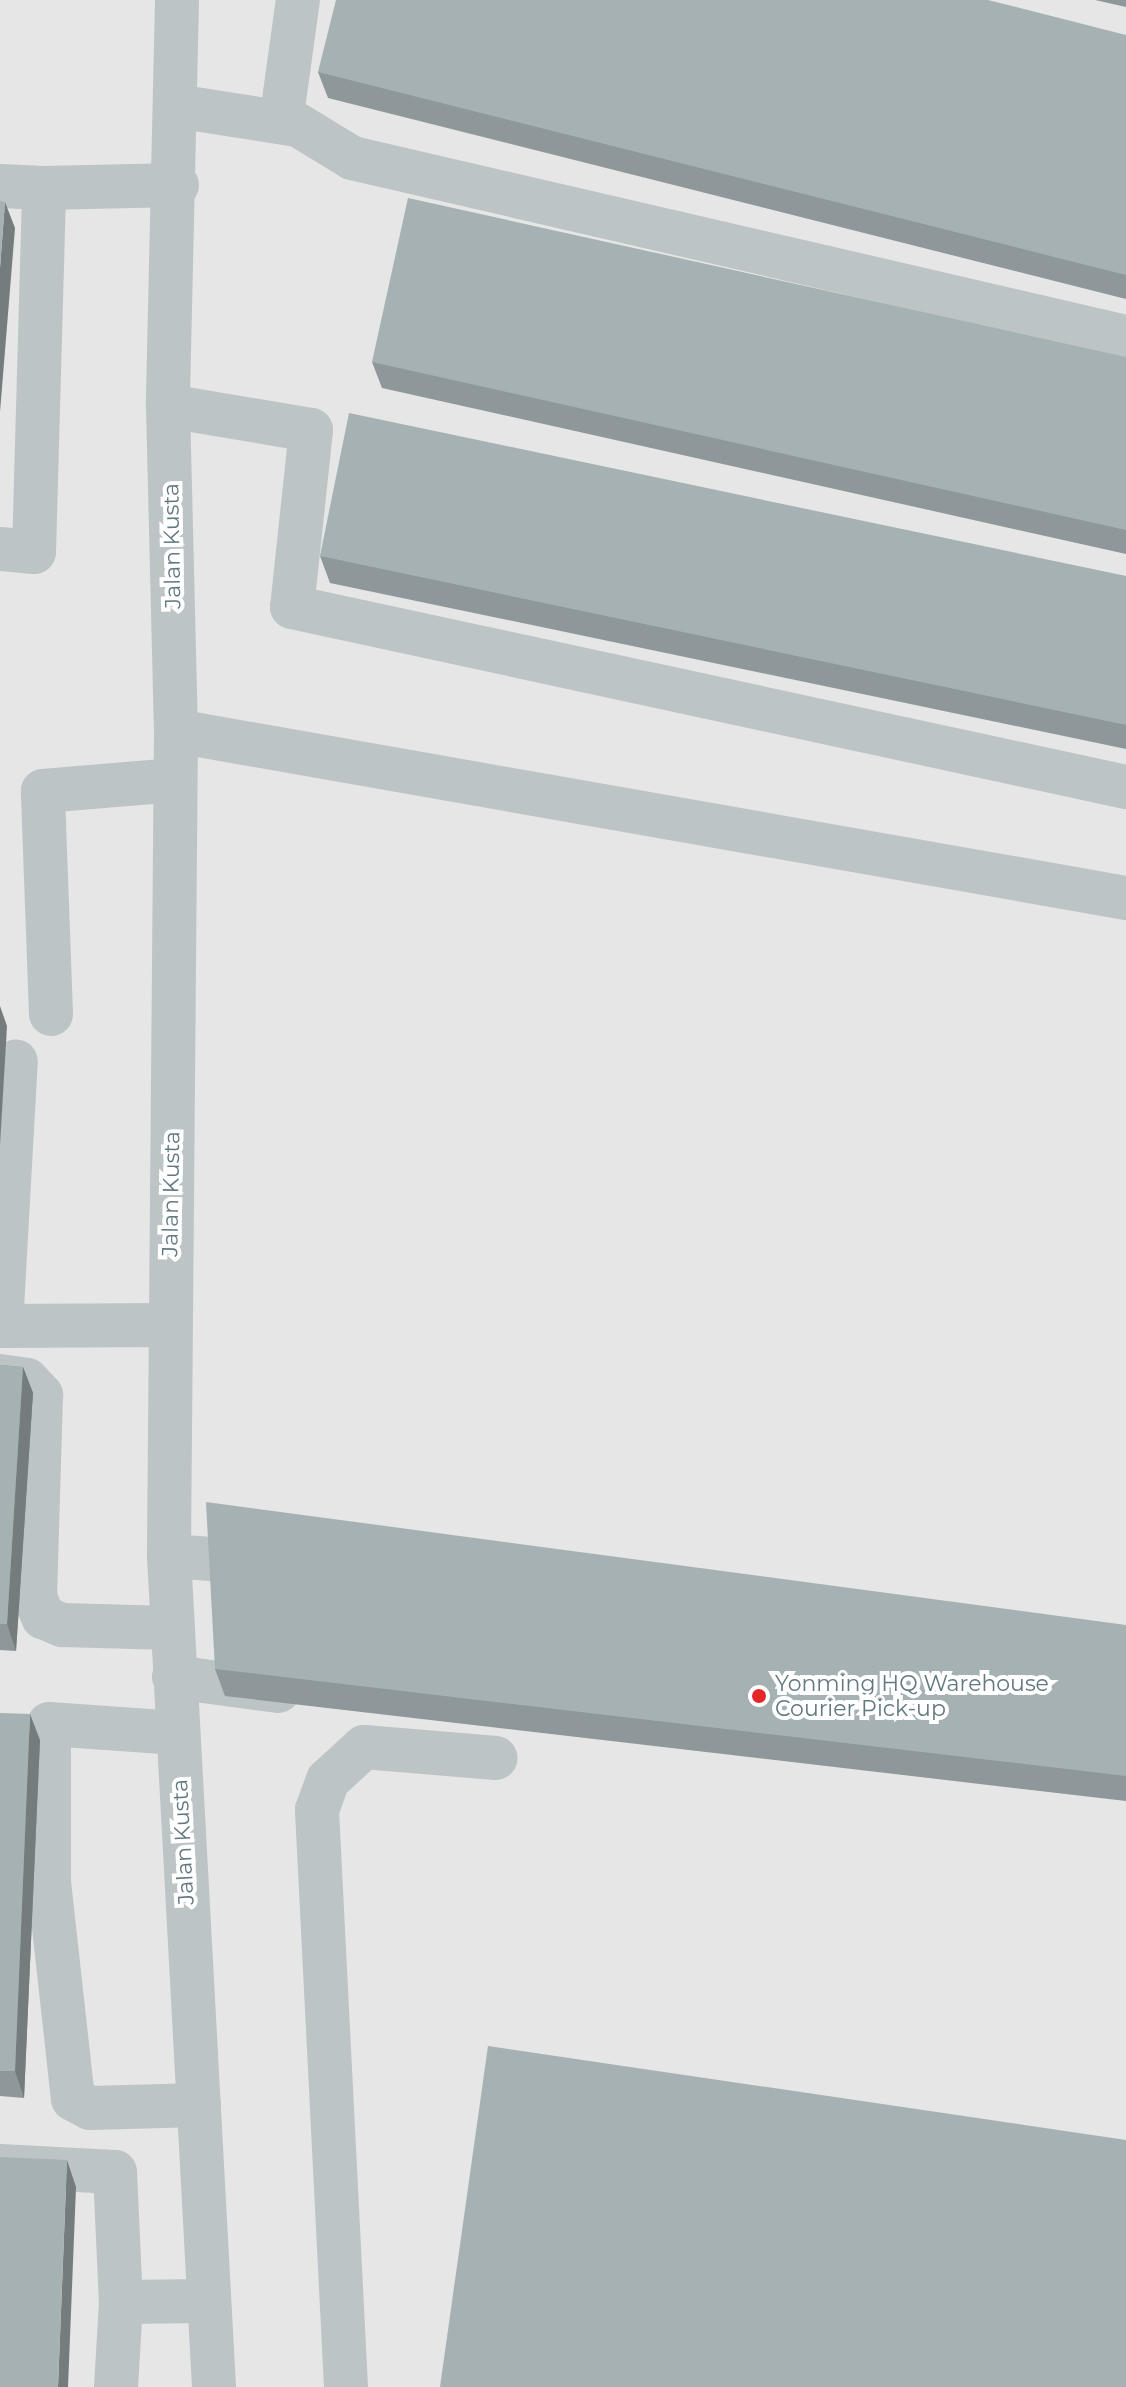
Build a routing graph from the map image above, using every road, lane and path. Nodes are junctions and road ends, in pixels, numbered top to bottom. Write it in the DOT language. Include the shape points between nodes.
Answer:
graph roads {
  1 [pos="177,0"];
  2 [pos="298,0"];
  3 [pos="176,106"];
  4 [pos="281,122"];
  5 [pos="177,185"];
  6 [pos="0,186"];
  7 [pos="44,188"];
  8 [pos="1126,337"];
  9 [pos="168,406"];
  10 [pos="0,549"];
  11 [pos="176,731"];
  12 [pos="175,780"];
  13 [pos="1126,787"];
  14 [pos="1126,898"];
  15 [pos="51,1014"];
  16 [pos="16,1061"];
  17 [pos="170,1325"];
  18 [pos="1,1326"];
  19 [pos="0,1376"];
  20 [pos="169,1556"];
  21 [pos="170,1628"];
  22 [pos="174,1677"];
  23 [pos="272,1690"];
  24 [pos="319,1696"];
  25 [pos="396,1706"];
  26 [pos="520,1723"];
  27 [pos="177,1733"];
  28 [pos="496,1758"];
  29 [pos="199,2105"];
  30 [pos="0,2166"];
  31 [pos="209,2301"];
  32 [pos="121,2302"];
  33 [pos="116,2387"];
  34 [pos="214,2387"];
  35 [pos="346,2387"];
  1 -- 3 [label="street, Jalan Kusta"];
  2 -- 4 [label="street"];
  3 -- 4 [label="street"];
  3 -- 5 [label="street, Jalan Kusta"];
  4 -- 8 [label="street" via="352,158"];
  5 -- 7 [label="street"];
  5 -- 9 [label="street, Jalan Kusta"];
  6 -- 7 [label="street"];
  7 -- 10 [label="street" via="34,552"];
  9 -- 11 [label="street, Jalan Kusta"];
  9 -- 13 [label="street" via="311,430 292,607"];
  11 -- 12 [label="street, Jalan Kusta"];
  11 -- 14 [label="street"];
  12 -- 15 [label="street" via="43,791"];
  12 -- 17 [label="street, Jalan Kusta"];
  16 -- 18 [label="street"];
  17 -- 18 [label="street"];
  17 -- 20 [label="street, Jalan Kusta"];
  19 -- 21 [label="street" via="27,1380 41,1395 35,1597 43,1617 62,1625"];
  20 -- 21 [label="street, Jalan Kusta"];
  20 -- 23 [label="street" via="293,1565 275,1627"];
  21 -- 22 [label="street, Jalan Kusta"];
  22 -- 23 [label="street"];
  22 -- 27 [label="street, Jalan Kusta"];
  23 -- 24 [label="street"];
  25 -- 26 [label="street"];
  27 -- 29 [label="street, Jalan Kusta"];
  27 -- 29 [label="street" via="31,1724 68,2090 90,2108"];
  28 -- 35 [label="street" via="364,1747 328,1780 317,1810"];
  29 -- 31 [label="street, Jalan Kusta"];
  30 -- 32 [label="street" via="115,2172"];
  31 -- 32 [label="street"];
  31 -- 34 [label="street, Jalan Kusta"];
  32 -- 33 [label="street"];
}
